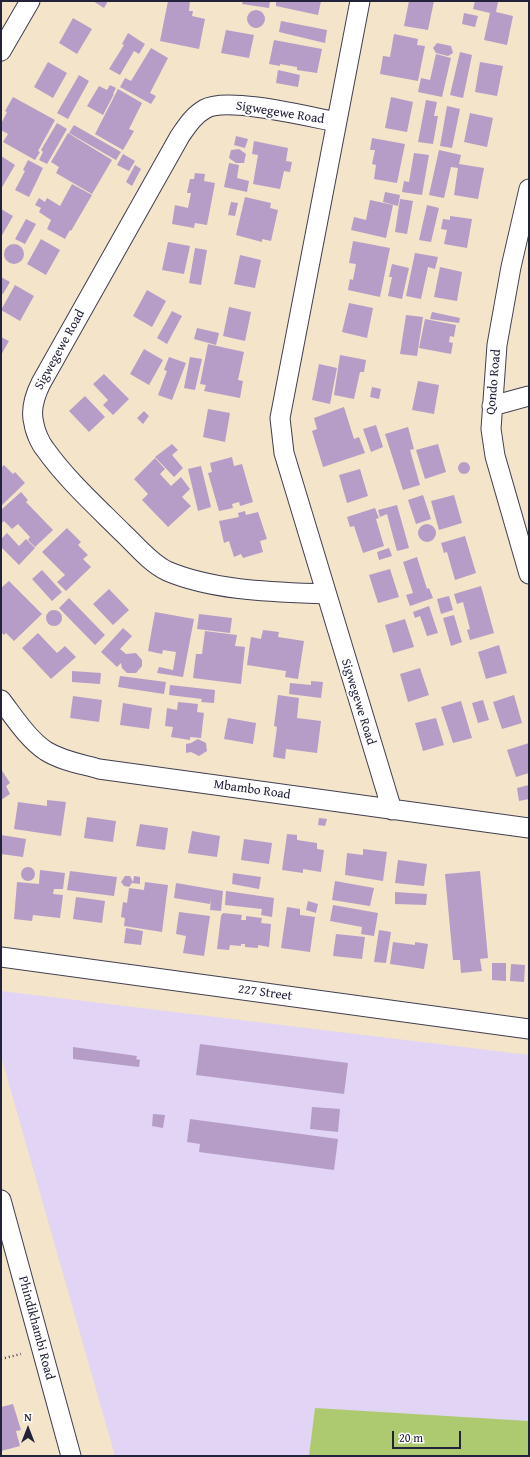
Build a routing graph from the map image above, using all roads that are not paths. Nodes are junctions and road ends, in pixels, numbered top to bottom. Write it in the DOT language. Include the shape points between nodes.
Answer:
graph roads {
  1 [pos="30,1"];
  2 [pos="360,1"];
  3 [pos="1,52"];
  4 [pos="336,122"];
  5 [pos="529,189"];
  6 [pos="529,396"];
  7 [pos="492,406"];
  8 [pos="529,574"];
  9 [pos="325,594"];
  10 [pos="1,700"];
  11 [pos="392,810"];
  12 [pos="529,828"];
  13 [pos="1,957"];
  14 [pos="529,1029"];
  15 [pos="1,1200"];
  16 [pos="71,1456"];
  1 -- 3 [label="street"];
  2 -- 4 [label="street, Sigwegewe Road"];
  4 -- 9 [label="street, Sigwegewe Road" via="280,418 284,453"];
  4 -- 9 [label="street, Sigwegewe Road" via="231,104 206,108 193,118 180,136 40,383 33,407 34,424 44,448 81,491 143,552 166,570 192,579 229,586 272,592"];
  5 -- 7 [label="street, Qondo Road" via="497,345"];
  6 -- 7 [label="street"];
  7 -- 8 [label="street, Qondo Road" via="494,456"];
  9 -- 11 [label="street, Sigwegewe Road"];
  10 -- 11 [label="street, Mbambo Road" via="30,736 46,751 99,769"];
  11 -- 12 [label="street, Mbambo Road"];
  13 -- 14 [label="street, 227 Street"];
  15 -- 16 [label="street, Phindikhambi Road"];
}
